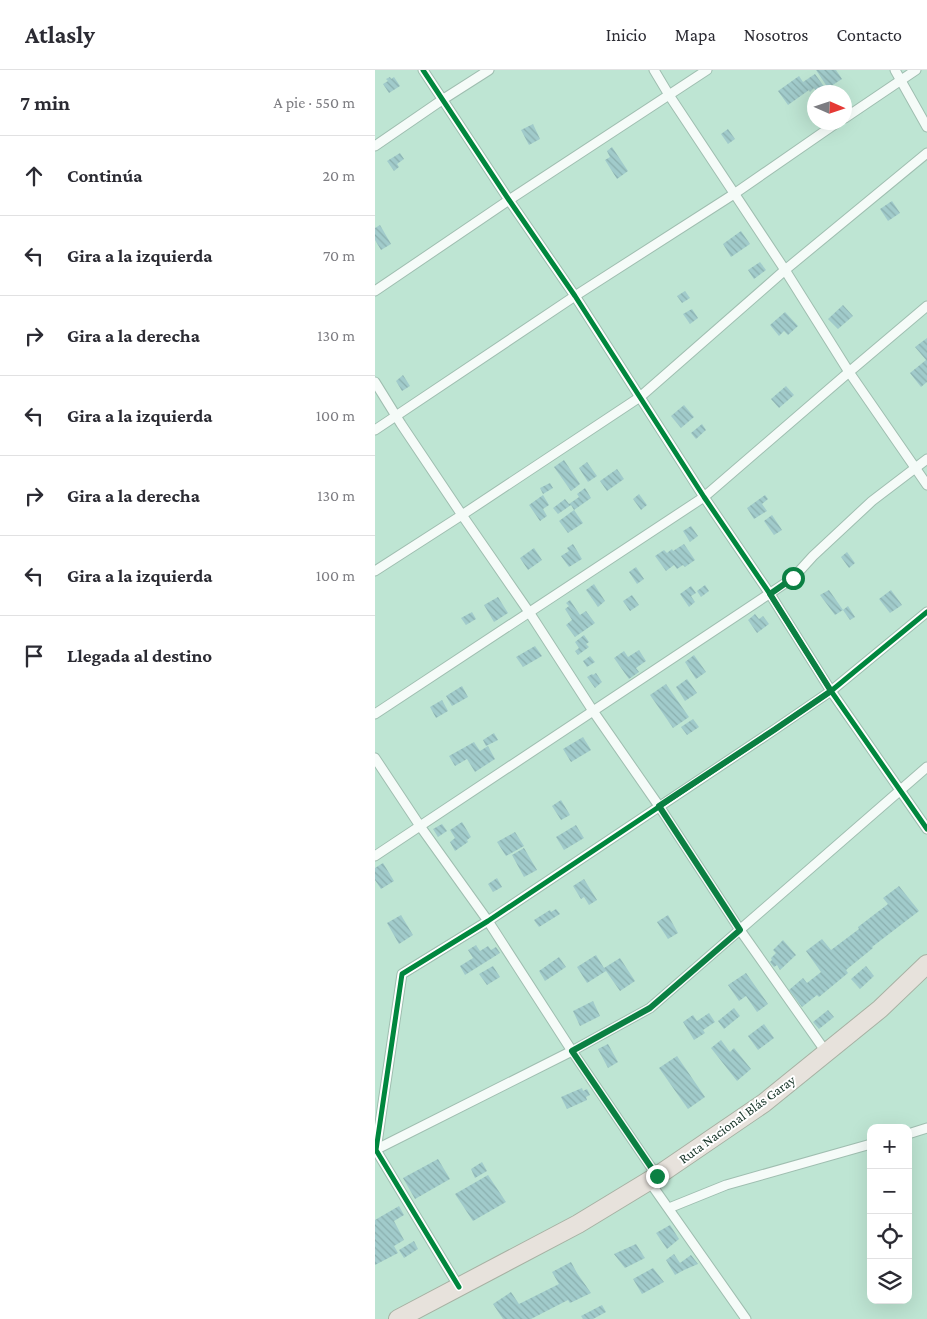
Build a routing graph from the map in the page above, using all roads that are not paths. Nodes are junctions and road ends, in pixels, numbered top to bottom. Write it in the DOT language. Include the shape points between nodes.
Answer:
graph roads {
  1 [pos="423,70"];
  2 [pos="489,70"];
  3 [pos="653,70"];
  4 [pos="707,70"];
  5 [pos="895,70"];
  6 [pos="916,70"];
  7 [pos="901,79"];
  8 [pos="669,95"];
  9 [pos="442,100"];
  10 [pos="852,113"];
  11 [pos="927,126"];
  12 [pos="826,130"];
  13 [pos="375,146"];
  14 [pos="927,153"];
  15 [pos="734,194"];
  16 [pos="509,200"];
  17 [pos="785,270"];
  18 [pos="375,291"];
  19 [pos="575,296"];
  20 [pos="927,306"];
  21 [pos="849,372"];
  22 [pos="375,382"];
  23 [pos="640,397"];
  24 [pos="396,416"];
  25 [pos="375,430"];
  26 [pos="927,459"];
  27 [pos="915,469"];
  28 [pos="927,485"];
  29 [pos="704,497"];
  30 [pos="462,515"];
  31 [pos="375,571"];
  32 [pos="770,594"];
  33 [pos="529,612"];
  34 [pos="927,612"];
  35 [pos="831,691"];
  36 [pos="593,711"];
  37 [pos="375,714"];
  38 [pos="375,758"];
  39 [pos="927,767"];
  40 [pos="900,790"];
  41 [pos="659,806"];
  42 [pos="420,826"];
  43 [pos="927,829"];
  44 [pos="375,856"];
  45 [pos="488,921"];
  46 [pos="740,930"];
  47 [pos="927,964"];
  48 [pos="572,1051"];
  49 [pos="826,1052"];
  50 [pos="927,1128"];
  51 [pos="912,1133"];
  52 [pos="867,1145"];
  53 [pos="375,1150"];
  54 [pos="653,1178"];
  55 [pos="669,1208"];
  56 [pos="459,1287"];
  57 [pos="398,1319"];
  58 [pos="746,1319"];
  1 -- 9 [label="street"];
  2 -- 9 [label="street"];
  3 -- 8 [label="street"];
  4 -- 8 [label="street"];
  5 -- 7 [label="street"];
  6 -- 7 [label="street"];
  7 -- 10 [label="street"];
  7 -- 11 [label="street"];
  8 -- 15 [label="street"];
  8 -- 16 [label="street"];
  9 -- 13 [label="street"];
  9 -- 16 [label="street"];
  12 -- 15 [label="street"];
  14 -- 17 [label="street"];
  15 -- 17 [label="street"];
  15 -- 19 [label="street"];
  16 -- 18 [label="street"];
  16 -- 19 [label="street"];
  17 -- 21 [label="street"];
  17 -- 23 [label="street"];
  19 -- 23 [label="street"];
  19 -- 24 [label="street"];
  20 -- 21 [label="street"];
  21 -- 27 [label="street"];
  21 -- 29 [label="street"];
  22 -- 24 [label="street"];
  23 -- 29 [label="street"];
  23 -- 30 [label="street"];
  24 -- 25 [label="street"];
  24 -- 30 [label="street"];
  26 -- 27 [label="street"];
  27 -- 28 [label="street"];
  27 -- 32 [label="street" via="873,501 793,578"];
  29 -- 32 [label="street"];
  29 -- 33 [label="street"];
  30 -- 31 [label="street"];
  30 -- 33 [label="street"];
  32 -- 35 [label="street"];
  32 -- 36 [label="street"];
  33 -- 36 [label="street"];
  33 -- 37 [label="street"];
  34 -- 35 [label="street"];
  35 -- 40 [label="street"];
  35 -- 41 [label="street"];
  36 -- 41 [label="street"];
  36 -- 42 [label="street"];
  38 -- 42 [label="street"];
  39 -- 40 [label="street"];
  40 -- 43 [label="street"];
  40 -- 46 [label="street"];
  41 -- 45 [label="street"];
  41 -- 46 [label="street"];
  42 -- 44 [label="street"];
  42 -- 45 [label="street"];
  45 -- 48 [label="street"];
  45 -- 53 [label="street" via="402,974"];
  46 -- 48 [label="street" via="650,1008"];
  46 -- 49 [label="street"];
  47 -- 49 [label="highway, Ruta Nacional Blás Garay" via="880,1010"];
  48 -- 53 [label="street"];
  48 -- 54 [label="street"];
  49 -- 54 [label="highway, Ruta Nacional Blás Garay" via="764,1103"];
  50 -- 51 [label="street"];
  52 -- 55 [label="street" via="726,1185"];
  53 -- 56 [label="street"];
  54 -- 55 [label="street"];
  54 -- 56 [label="highway, Ruta Nacional Blás Garay" via="578,1224"];
  55 -- 58 [label="street"];
  56 -- 57 [label="highway, Ruta Nacional Blás Garay"];
}
